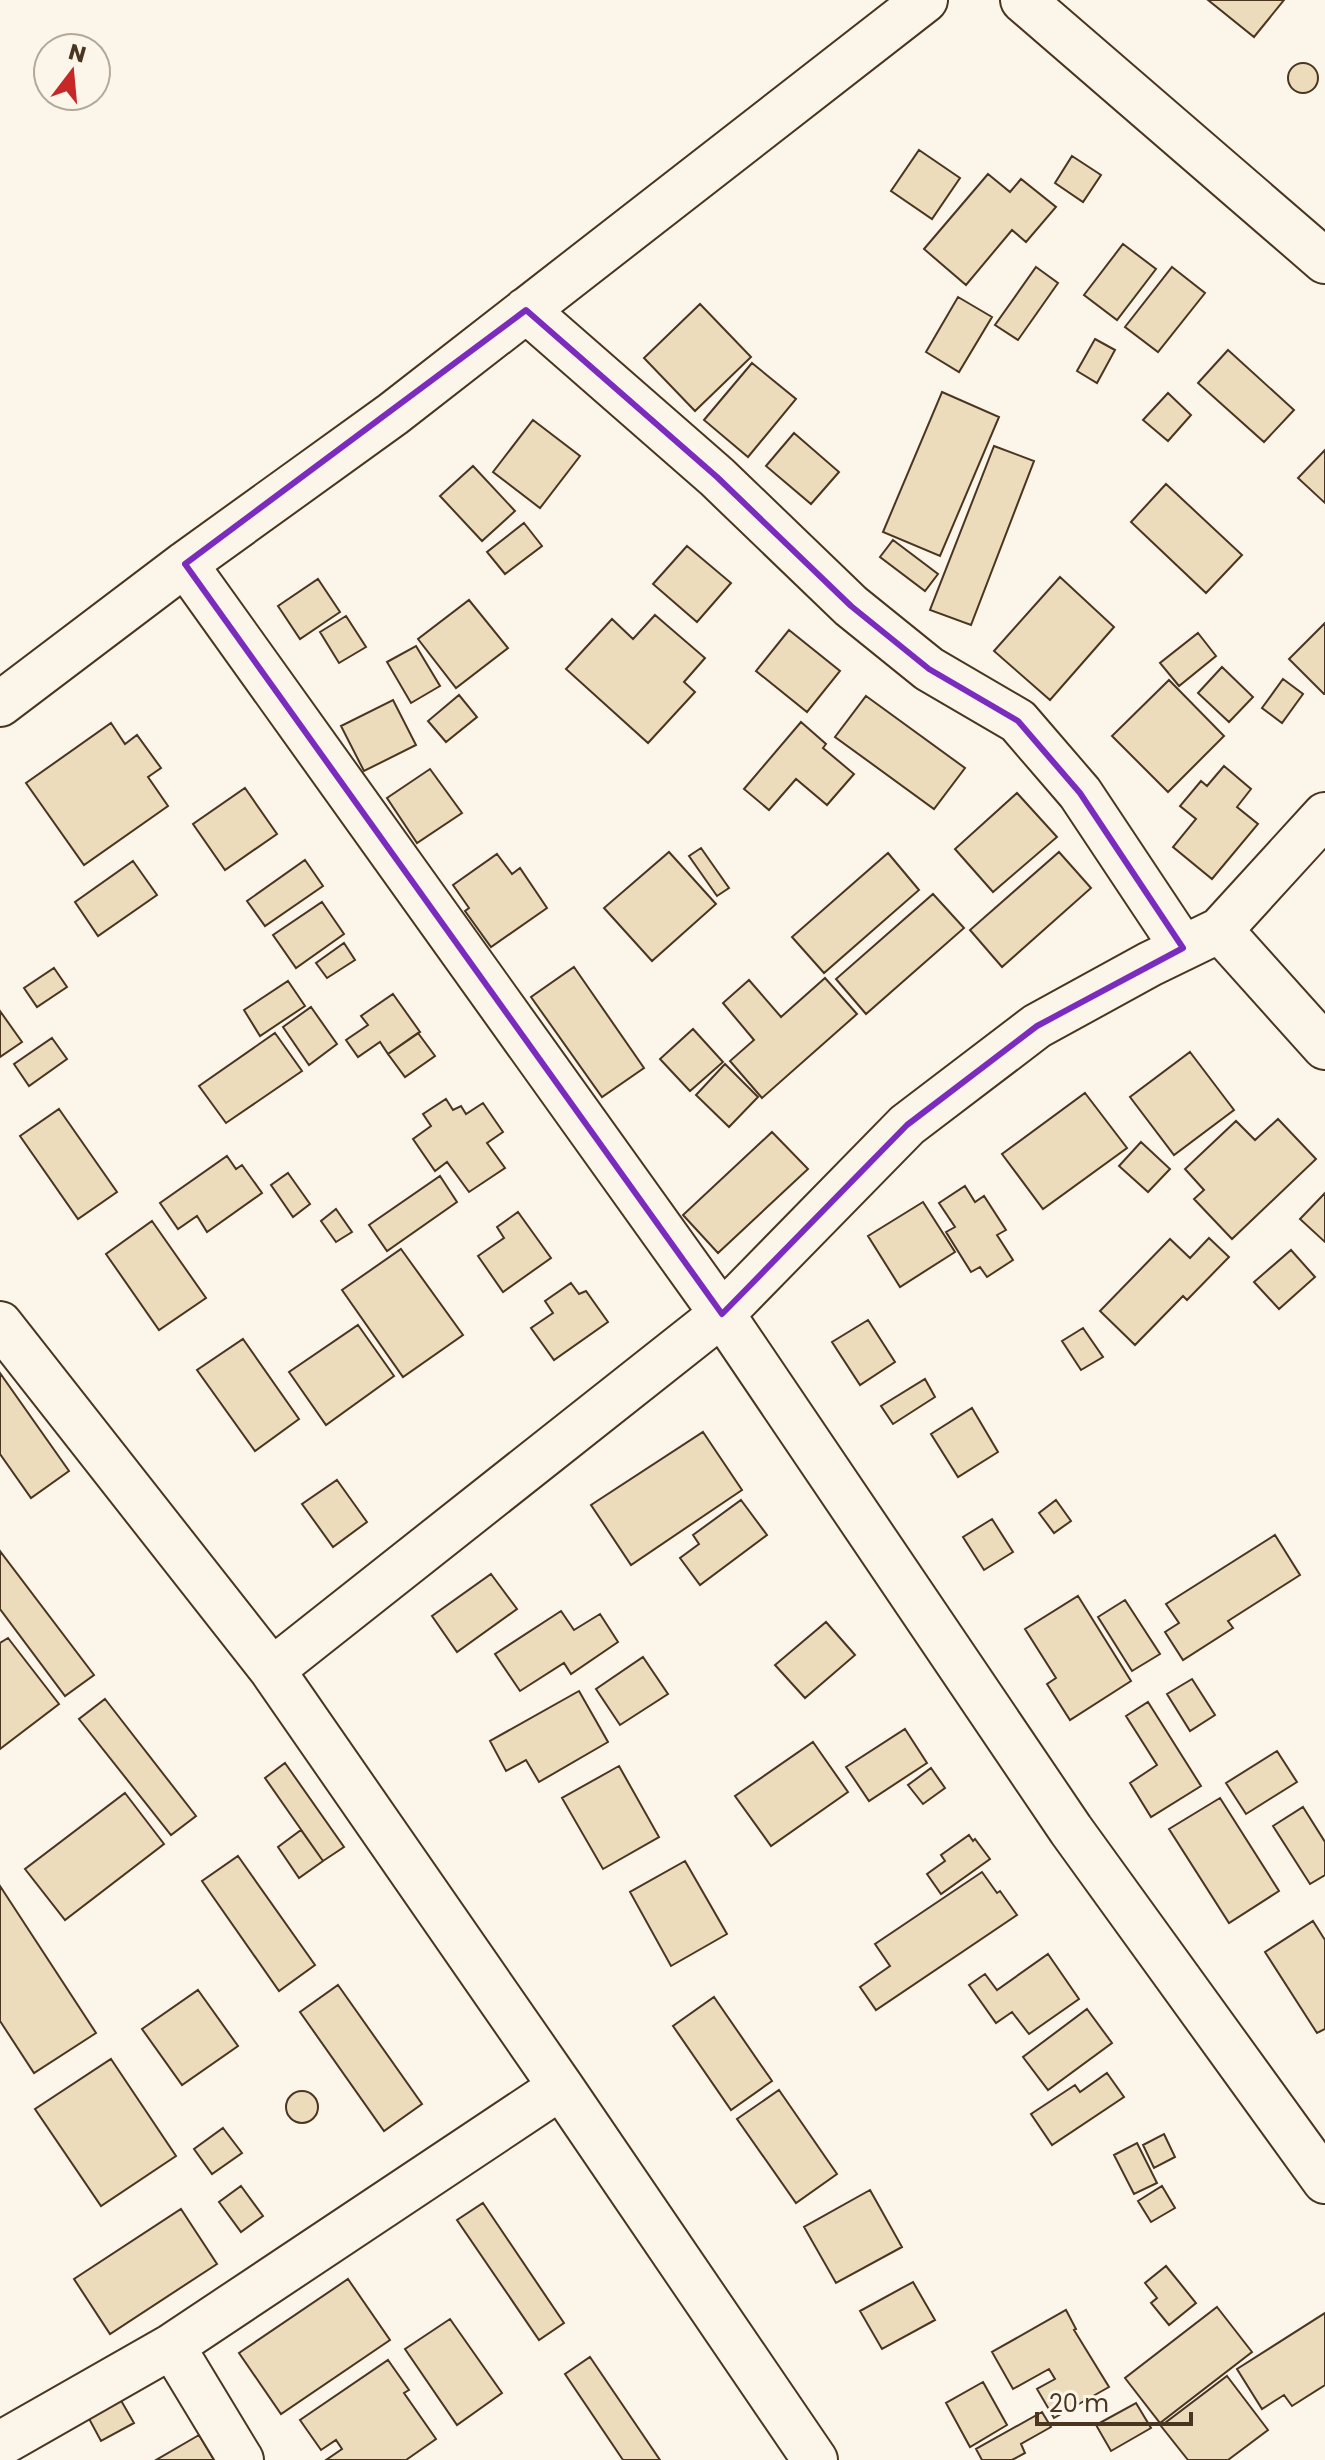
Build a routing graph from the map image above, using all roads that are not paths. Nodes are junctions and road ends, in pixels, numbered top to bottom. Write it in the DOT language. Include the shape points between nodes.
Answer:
graph roads {
  1 [pos="925,0"];
  2 [pos="1023,0"];
  3 [pos="1325,261"];
  4 [pos="526,310"];
  5 [pos="185,564"];
  6 [pos="0,704"];
  7 [pos="1325,815"];
  8 [pos="1201,939"];
  9 [pos="1325,1047"];
  10 [pos="722,1314"];
  11 [pos="0,1324"];
  12 [pos="272,1670"];
  13 [pos="561,2087"];
  14 [pos="1325,2181"];
  15 [pos="172,2346"];
  16 [pos="0,2444"];
  17 [pos="241,2460"];
  18 [pos="815,2460"];
  1 -- 4 [label="street"];
  2 -- 3 [label="street"];
  4 -- 5 [label="street"];
  4 -- 8 [label="street" via="717,477 851,606 929,669 1018,721"];
  5 -- 6 [label="street"];
  5 -- 10 [label="street"];
  7 -- 8 [label="street"];
  8 -- 9 [label="street"];
  8 -- 10 [label="street" via="1037,1026 907,1125"];
  10 -- 12 [label="street"];
  10 -- 14 [label="street" via="1071,1830"];
  11 -- 12 [label="street"];
  12 -- 13 [label="street"];
  13 -- 15 [label="street"];
  13 -- 18 [label="street"];
  15 -- 16 [label="street"];
  15 -- 17 [label="street"];
}
